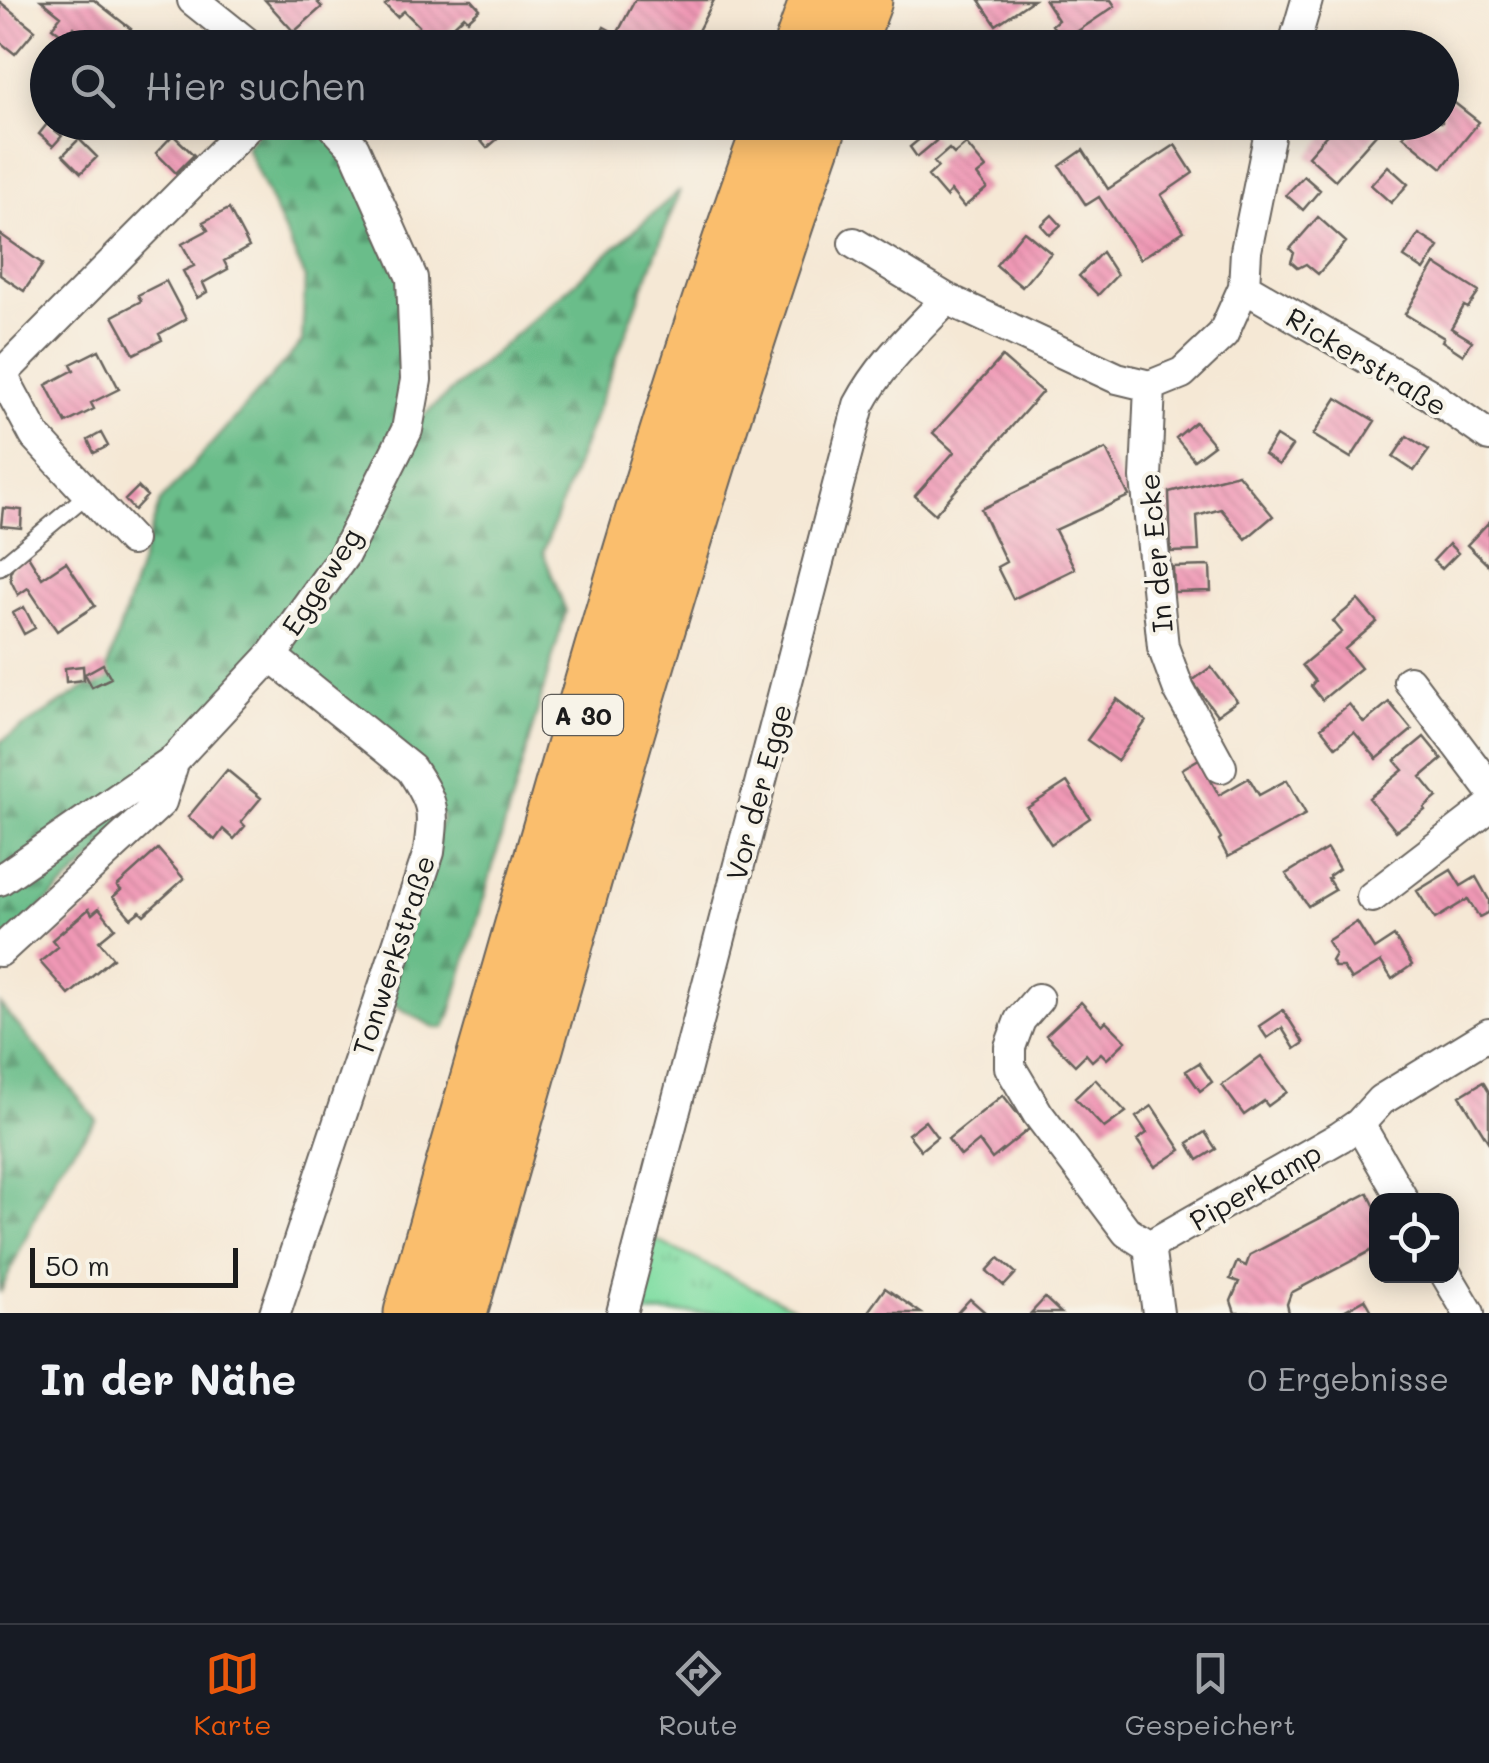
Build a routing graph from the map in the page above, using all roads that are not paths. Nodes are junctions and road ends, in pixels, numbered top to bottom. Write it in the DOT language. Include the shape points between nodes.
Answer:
graph roads {
  1 [pos="193,0"];
  2 [pos="818,0"];
  3 [pos="864,0"];
  4 [pos="1307,0"];
  5 [pos="230,30"];
  6 [pos="807,30"];
  7 [pos="853,30"];
  8 [pos="1299,30"];
  9 [pos="234,140"];
  10 [pos="347,140"];
  11 [pos="767,140"];
  12 [pos="814,140"];
  13 [pos="1268,140"];
  14 [pos="854,244"];
  15 [pos="1244,287"];
  16 [pos="948,299"];
  17 [pos="0,374"];
  18 [pos="1150,386"];
  19 [pos="1489,436"];
  20 [pos="88,494"];
  21 [pos="131,540"];
  22 [pos="0,567"];
  23 [pos="271,656"];
  24 [pos="1409,682"];
  25 [pos="174,760"];
  26 [pos="1221,767"];
  27 [pos="1489,786"];
  28 [pos="1489,806"];
  29 [pos="0,880"];
  30 [pos="1372,896"];
  31 [pos="0,951"];
  32 [pos="1038,999"];
  33 [pos="1489,1034"];
  34 [pos="1359,1124"];
  35 [pos="1399,1193"];
  36 [pos="1149,1246"];
  37 [pos="1451,1283"];
  38 [pos="276,1313"];
  39 [pos="412,1313"];
  40 [pos="459,1313"];
  41 [pos="622,1313"];
  42 [pos="1158,1313"];
  43 [pos="1468,1313"];
  1 -- 5 [label="street"];
  2 -- 6 [label="highway"];
  3 -- 7 [label="highway"];
  4 -- 8 [label="street"];
  9 -- 17 [label="street"];
  10 -- 23 [label="street, Eggeweg" via="412,278 416,380 407,430 344,555"];
  11 -- 39 [label="highway, A 30" via="662,450"];
  12 -- 40 [label="highway, A 30" via="705,469"];
  13 -- 15 [label="street"];
  14 -- 16 [label="street"];
  15 -- 18 [label="street" via="1223,334 1182,373"];
  15 -- 19 [label="street, Rickerstraße" via="1430,394"];
  16 -- 18 [label="street" via="1117,378"];
  16 -- 41 [label="street, Vor der Egge" via="884,365 860,405"];
  17 -- 20 [label="street" via="36,436"];
  18 -- 26 [label="street, In der Ecke" via="1146,478 1163,647"];
  20 -- 21 [label="street"];
  20 -- 22 [label="lane"];
  23 -- 25 [label="street, Eggeweg"];
  23 -- 38 [label="street, Tonwerkstraße" via="411,769 433,815 428,852"];
  24 -- 27 [label="street"];
  25 -- 29 [label="street, Eggeweg"];
  25 -- 31 [label="street" via="161,802"];
  28 -- 30 [label="street"];
  32 -- 36 [label="street" via="1020,1020 1010,1067 1127,1232"];
  33 -- 34 [label="street, Piperkamp" via="1381,1100"];
  34 -- 35 [label="street"];
  34 -- 36 [label="street, Piperkamp"];
  36 -- 42 [label="street"];
  37 -- 43 [label="street"];
}
